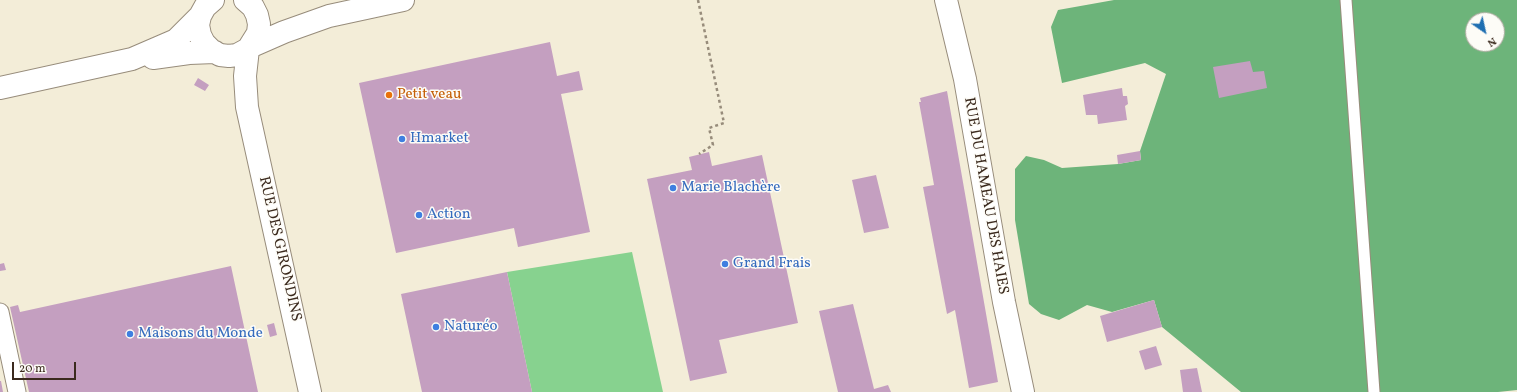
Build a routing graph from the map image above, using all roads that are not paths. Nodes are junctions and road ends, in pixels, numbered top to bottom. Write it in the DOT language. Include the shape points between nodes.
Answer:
graph roads {
  1 [pos="946,0"];
  2 [pos="1346,0"];
  3 [pos="389,1"];
  4 [pos="251,5"];
  5 [pos="206,6"];
  6 [pos="329,16"];
  7 [pos="250,48"];
  8 [pos="217,54"];
  9 [pos="132,59"];
  10 [pos="0,88"];
  11 [pos="247,107"];
  12 [pos="0,312"];
  13 [pos="17,392"];
  14 [pos="310,392"];
  15 [pos="1023,392"];
  16 [pos="1374,392"];
  1 -- 15 [label="street, RUE DU HAMEAU DES HAIES" via="965,79 1005,308"];
  2 -- 16 [label="lane"];
  3 -- 6 [label="street"];
  4 -- 6 [label="street" via="267,16 283,19"];
  4 -- 7 [label="street, RUE DES GIRONDINS" via="259,29"];
  5 -- 8 [label="street, RUE DES GIRONDINS" via="198,25 201,39"];
  5 -- 9 [label="street" via="176,40"];
  6 -- 7 [label="street" via="284,32"];
  7 -- 8 [label="street" via="237,55"];
  7 -- 11 [label="street, RUE DES GIRONDINS" via="245,76"];
  8 -- 9 [label="street"];
  8 -- 11 [label="street, RUE DES GIRONDINS" via="233,74"];
  9 -- 10 [label="street"];
  11 -- 14 [label="street, RUE DES GIRONDINS"];
  12 -- 13 [label="street"];
}
